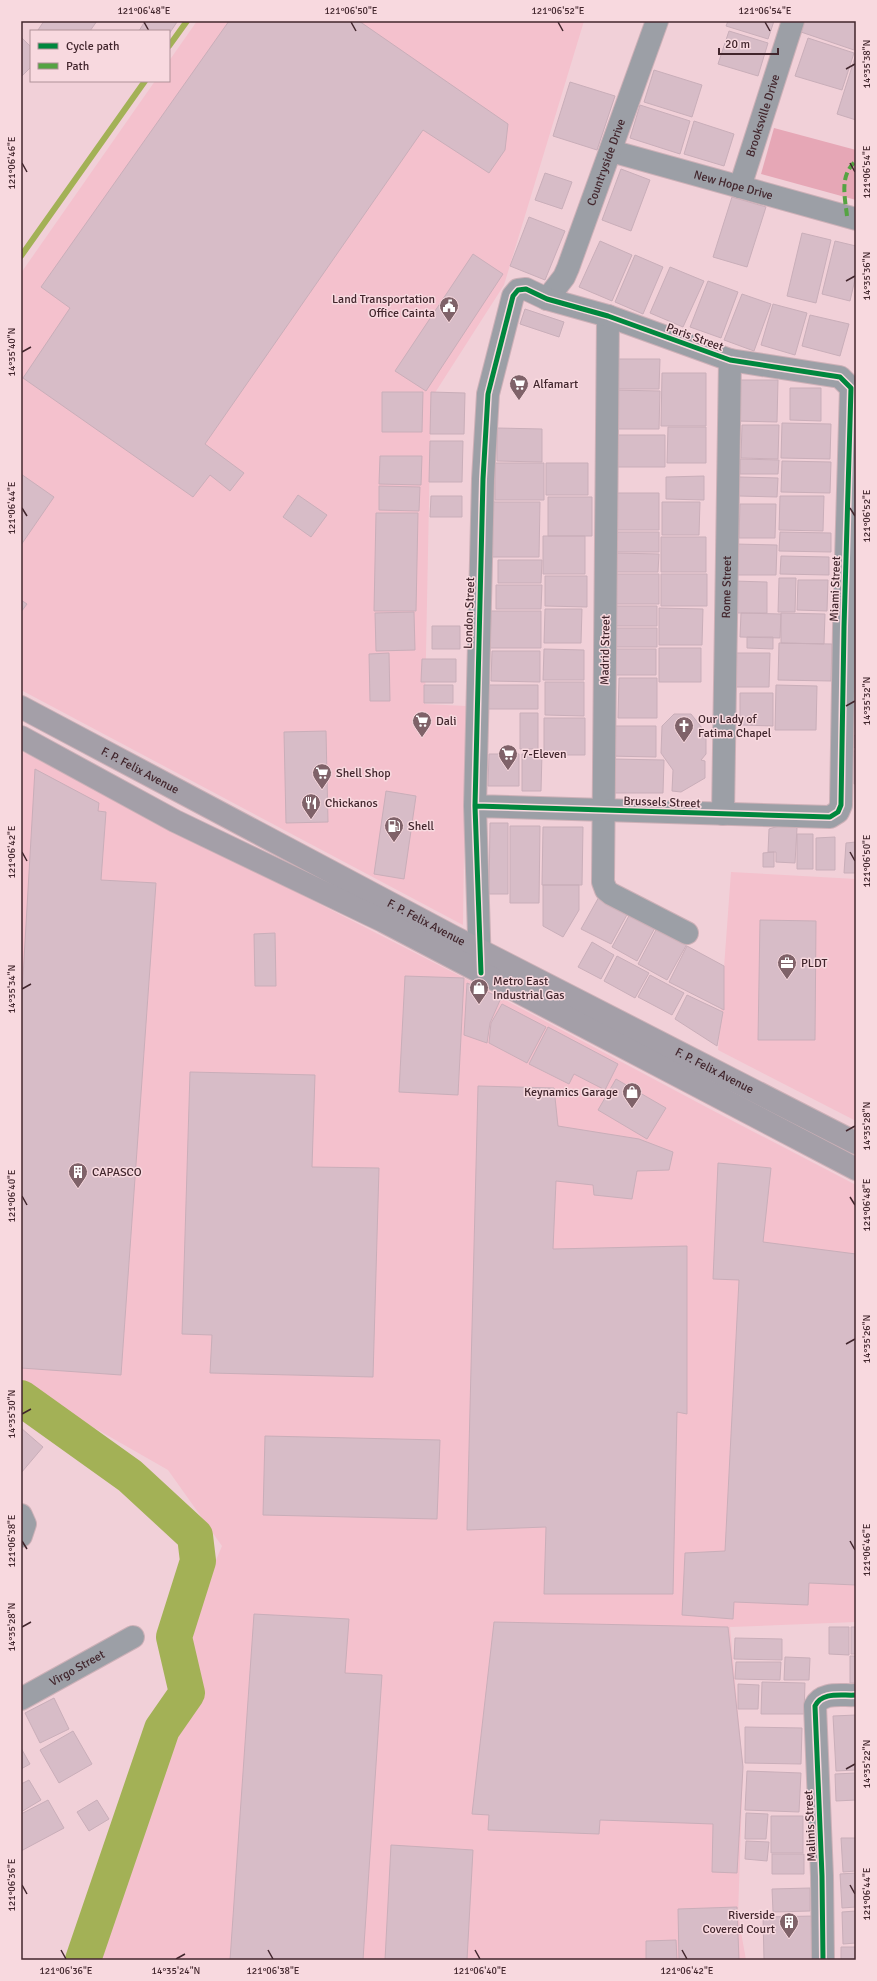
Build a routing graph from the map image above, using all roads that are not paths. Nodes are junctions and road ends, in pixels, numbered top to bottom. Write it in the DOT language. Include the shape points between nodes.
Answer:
graph roads {
  1 [pos="657,21"];
  2 [pos="793,21"];
  3 [pos="611,151"];
  4 [pos="740,187"];
  5 [pos="856,219"];
  6 [pos="547,299"];
  7 [pos="608,316"];
  8 [pos="730,360"];
  9 [pos="840,378"];
  10 [pos="850,628"];
  11 [pos="21,707"];
  12 [pos="21,736"];
  13 [pos="841,805"];
  14 [pos="476,806"];
  15 [pos="603,811"];
  16 [pos="723,814"];
  17 [pos="687,933"];
  18 [pos="480,950"];
  19 [pos="481,973"];
  20 [pos="722,1075"];
  21 [pos="713,1095"];
  22 [pos="856,1144"];
  23 [pos="856,1169"];
  24 [pos="21,1515"];
  25 [pos="21,1536"];
  26 [pos="133,1637"];
  27 [pos="856,1695"];
  28 [pos="21,1699"];
  29 [pos="823,1960"];
  1 -- 3 [label="street, Countryside Drive"];
  2 -- 4 [label="street, Brooksville Drive"];
  3 -- 4 [label="street, New Hope Drive"];
  3 -- 6 [label="street, Countryside Drive" via="564,277"];
  4 -- 5 [label="street, New Hope Drive"];
  6 -- 7 [label="street, Paris Street"];
  6 -- 14 [label="street, London Street" via="526,289 518,290 513,296 488,394 478,660"];
  7 -- 8 [label="street, Paris Street"];
  7 -- 15 [label="street, Madrid Street"];
  8 -- 9 [label="street, Paris Street"];
  8 -- 16 [label="street, Rome Street"];
  9 -- 10 [label="street, Miami Street" via="850,388"];
  10 -- 13 [label="street, Miami Street"];
  11 -- 18 [label="main road, F. P. Felix Avenue"];
  12 -- 19 [label="main road, F. P. Felix Avenue" via="175,821 383,921"];
  13 -- 16 [label="street, Brussels Street" via="838,812 830,817"];
  14 -- 15 [label="street, Brussels Street"];
  14 -- 18 [label="street, London Street"];
  15 -- 16 [label="street, Brussels Street"];
  15 -- 17 [label="street, Madrid Street" via="603,882 606,890"];
  18 -- 19 [label="street, London Street"];
  18 -- 20 [label="main road, F. P. Felix Avenue"];
  19 -- 21 [label="main road, F. P. Felix Avenue"];
  20 -- 21 [label="main road"];
  20 -- 22 [label="main road, F. P. Felix Avenue"];
  21 -- 23 [label="main road, F. P. Felix Avenue"];
  24 -- 25 [label="street" via="25,1524"];
  26 -- 28 [label="street, Virgo Street"];
  27 -- 29 [label="street, Malinis Street" via="824,1696 815,1706"];
}
